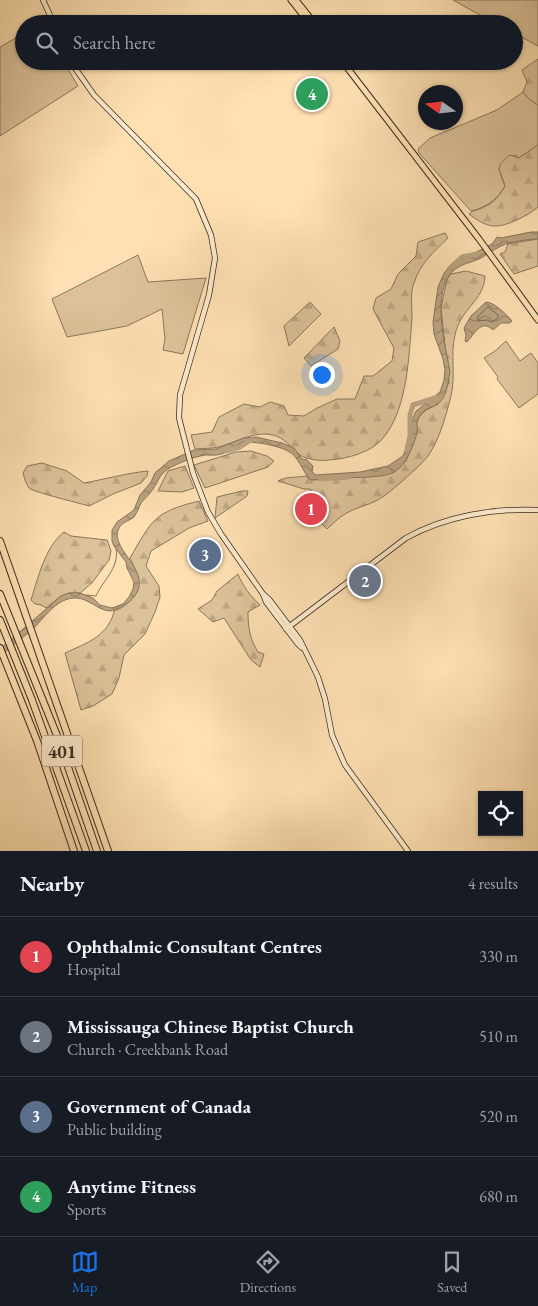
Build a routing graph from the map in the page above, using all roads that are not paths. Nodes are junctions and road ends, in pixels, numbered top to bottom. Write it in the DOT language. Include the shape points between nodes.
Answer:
graph roads {
  1 [pos="43,0"];
  2 [pos="292,0"];
  3 [pos="296,0"];
  4 [pos="50,15"];
  5 [pos="303,15"];
  6 [pos="308,15"];
  7 [pos="76,70"];
  8 [pos="349,70"];
  9 [pos="538,320"];
  10 [pos="538,510"];
  11 [pos="0,541"];
  12 [pos="0,594"];
  13 [pos="0,620"];
  14 [pos="288,628"];
  15 [pos="0,648"];
  16 [pos="74,851"];
  17 [pos="86,851"];
  18 [pos="97,851"];
  19 [pos="108,851"];
  20 [pos="408,851"];
  1 -- 4 [label="street"];
  2 -- 5 [label="main road"];
  3 -- 6 [label="main road"];
  7 -- 14 [label="street" via="94,95 196,199 211,235 215,258 213,273 180,395 179,418 197,484 212,518 266,602"];
  8 -- 9 [label="main road"];
  10 -- 14 [label="street" via="503,510 444,521 421,530"];
  11 -- 19 [label="highway, 401"];
  12 -- 18 [label="highway, 401" via="58,738"];
  13 -- 17 [label="highway, 401"];
  14 -- 20 [label="street" via="304,649 323,688 328,722 340,756"];
  15 -- 16 [label="highway, 401" via="37,741"];
}
